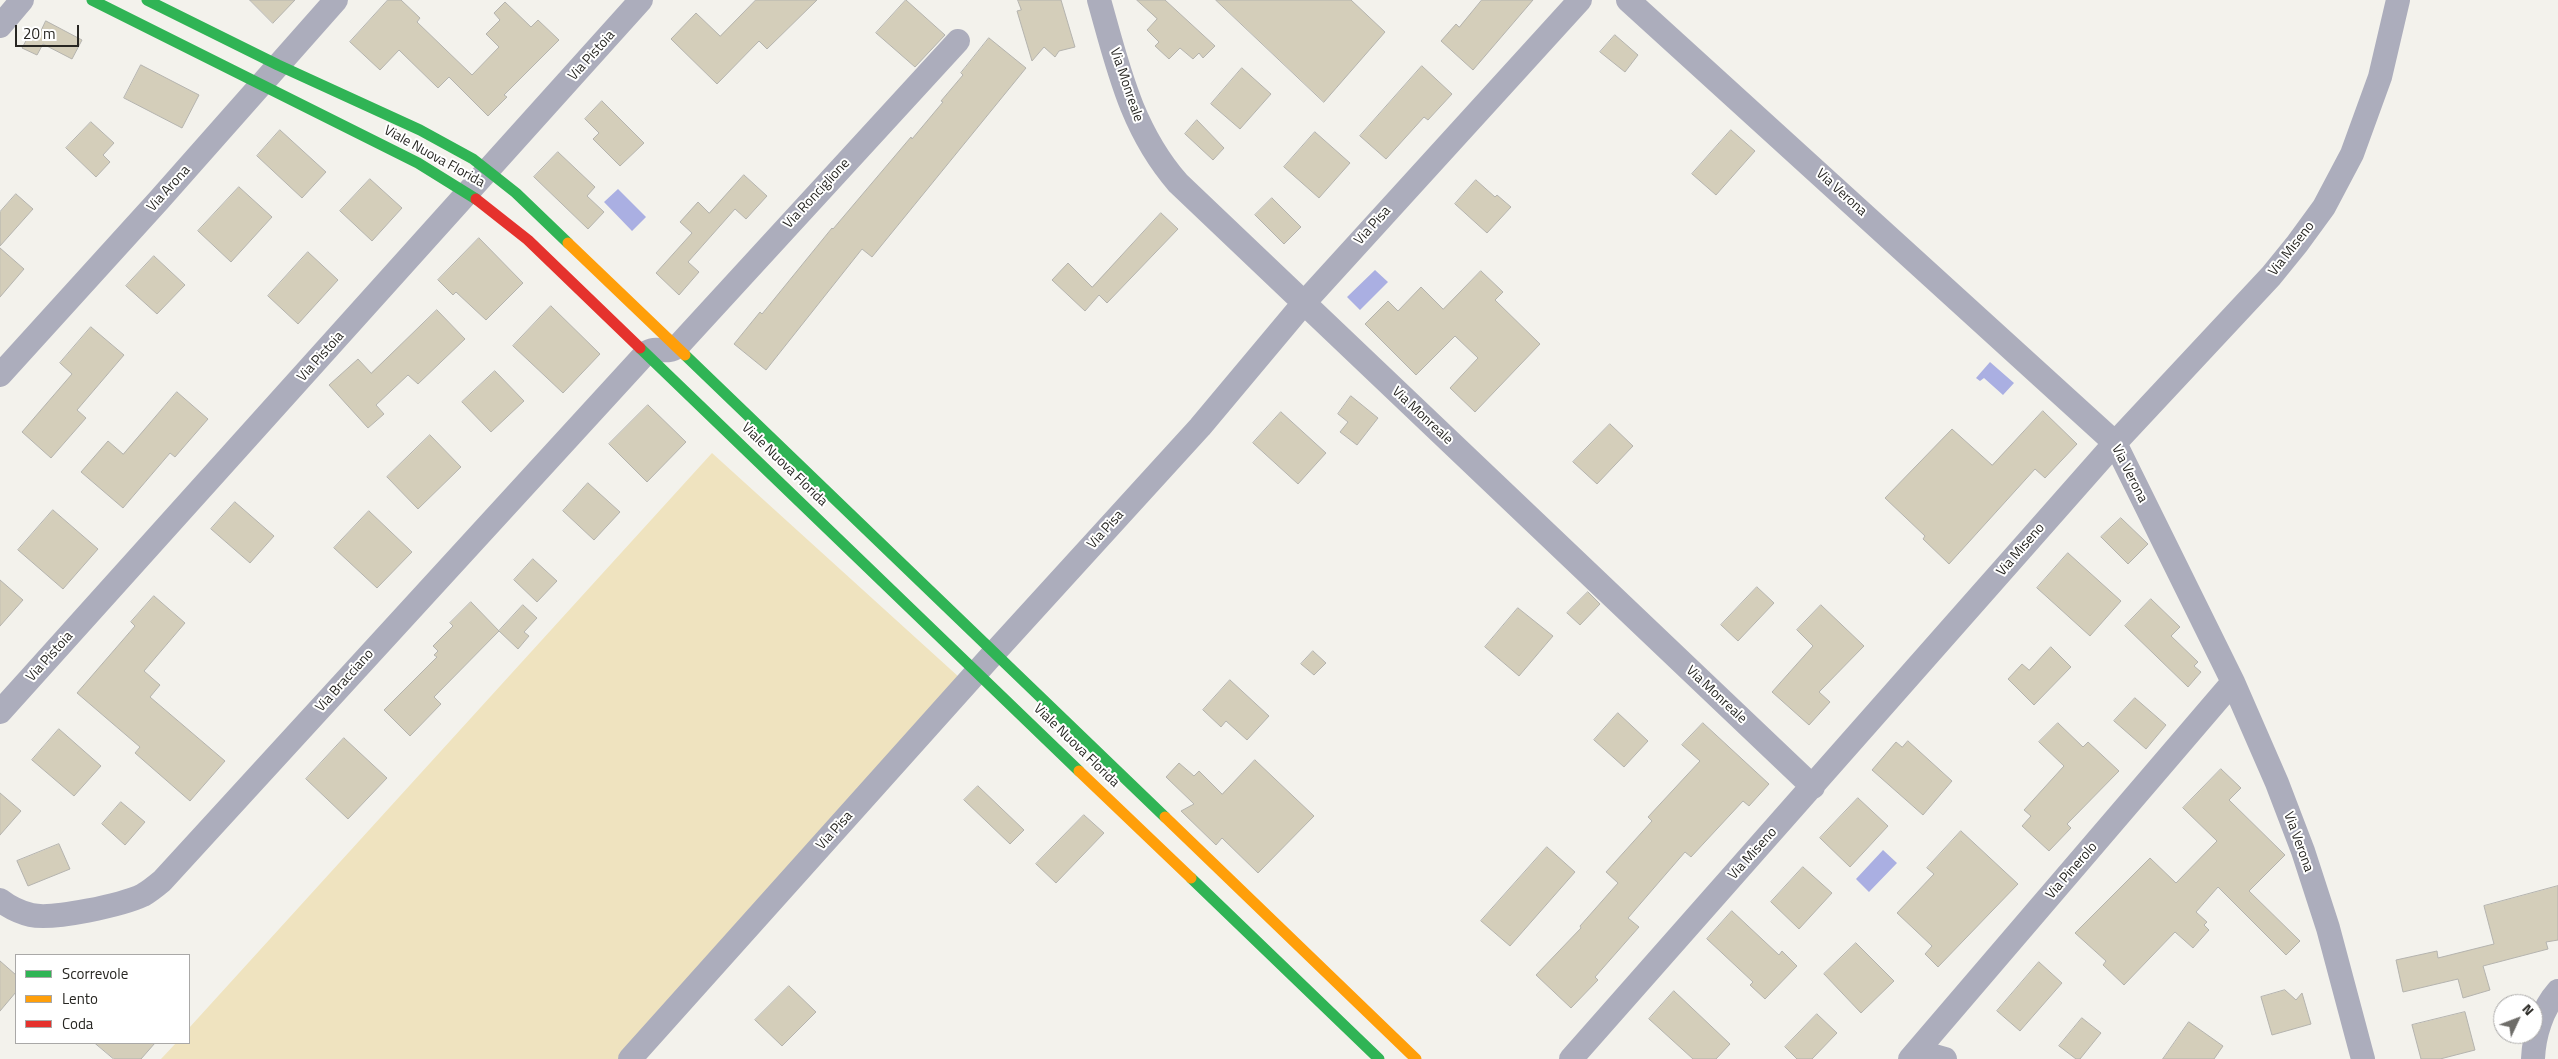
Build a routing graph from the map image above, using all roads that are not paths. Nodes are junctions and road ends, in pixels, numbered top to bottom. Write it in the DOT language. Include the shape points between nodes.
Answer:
graph roads {
  1 [pos="22,0"];
  2 [pos="92,0"];
  3 [pos="147,0"];
  4 [pos="336,0"];
  5 [pos="641,0"];
  6 [pos="1099,0"];
  7 [pos="1580,0"];
  8 [pos="1628,0"];
  9 [pos="2398,0"];
  10 [pos="0,26"];
  11 [pos="958,41"];
  12 [pos="278,65"];
  13 [pos="262,84"];
  14 [pos="489,171"];
  15 [pos="470,192"];
  16 [pos="1303,304"];
  17 [pos="677,346"];
  18 [pos="646,353"];
  19 [pos="0,376"];
  20 [pos="2114,443"];
  21 [pos="788,454"];
  22 [pos="771,473"];
  23 [pos="985,663"];
  24 [pos="2233,682"];
  25 [pos="0,712"];
  26 [pos="1813,787"];
  27 [pos="0,900"];
  28 [pos="2558,991"];
  29 [pos="1913,1055"];
  30 [pos="630,1059"];
  31 [pos="1378,1059"];
  32 [pos="1416,1059"];
  33 [pos="1571,1059"];
  34 [pos="1945,1059"];
  35 [pos="2363,1059"];
  36 [pos="2533,1059"];
  1 -- 10 [label="street"];
  2 -- 13 [label="street, Viale Nuova Florida"];
  3 -- 12 [label="street, Viale Nuova Florida"];
  4 -- 12 [label="street, Via Arona"];
  5 -- 14 [label="street, Via Pistoia"];
  6 -- 16 [label="street, Via Monreale" via="1129,103 1156,154 1191,197"];
  7 -- 16 [label="street, Via Pisa"];
  8 -- 20 [label="street, Via Verona"];
  9 -- 20 [label="street, Via Miseno" via="2383,64 2360,134 2324,207 2271,276"];
  11 -- 17 [label="street, Via Ronciglione"];
  12 -- 13 [label="street, Via Arona"];
  12 -- 14 [label="street, Viale Nuova Florida" via="420,130"];
  13 -- 15 [label="street, Viale Nuova Florida"];
  13 -- 19 [label="street, Via Arona"];
  14 -- 15 [label="street, Via Pistoia"];
  14 -- 17 [label="street, Viale Nuova Florida"];
  15 -- 18 [label="street, Viale Nuova Florida" via="518,230"];
  15 -- 25 [label="street, Via Pistoia"];
  16 -- 23 [label="street, Via Pisa" via="1200,428"];
  16 -- 26 [label="street, Via Monreale"];
  17 -- 18 [label="street" via="670,350 654,348"];
  17 -- 21 [label="street, Viale Nuova Florida"];
  18 -- 22 [label="street, Viale Nuova Florida"];
  18 -- 27 [label="street, Via Bracciano" via="158,884 122,903 46,916 25,913"];
  20 -- 24 [label="street, Via Verona"];
  20 -- 26 [label="street, Via Miseno"];
  21 -- 22 [label="street"];
  21 -- 23 [label="street, Viale Nuova Florida"];
  22 -- 23 [label="street, Viale Nuova Florida"];
  23 -- 30 [label="street, Via Pisa"];
  23 -- 31 [label="street, Viale Nuova Florida"];
  23 -- 32 [label="street, Viale Nuova Florida"];
  24 -- 29 [label="street, Via Pinerolo"];
  24 -- 35 [label="street, Via Verona" via="2303,851"];
  26 -- 33 [label="street, Via Miseno"];
  28 -- 36 [label="street" via="2539,1026"];
  29 -- 34 [label="street"];
}
